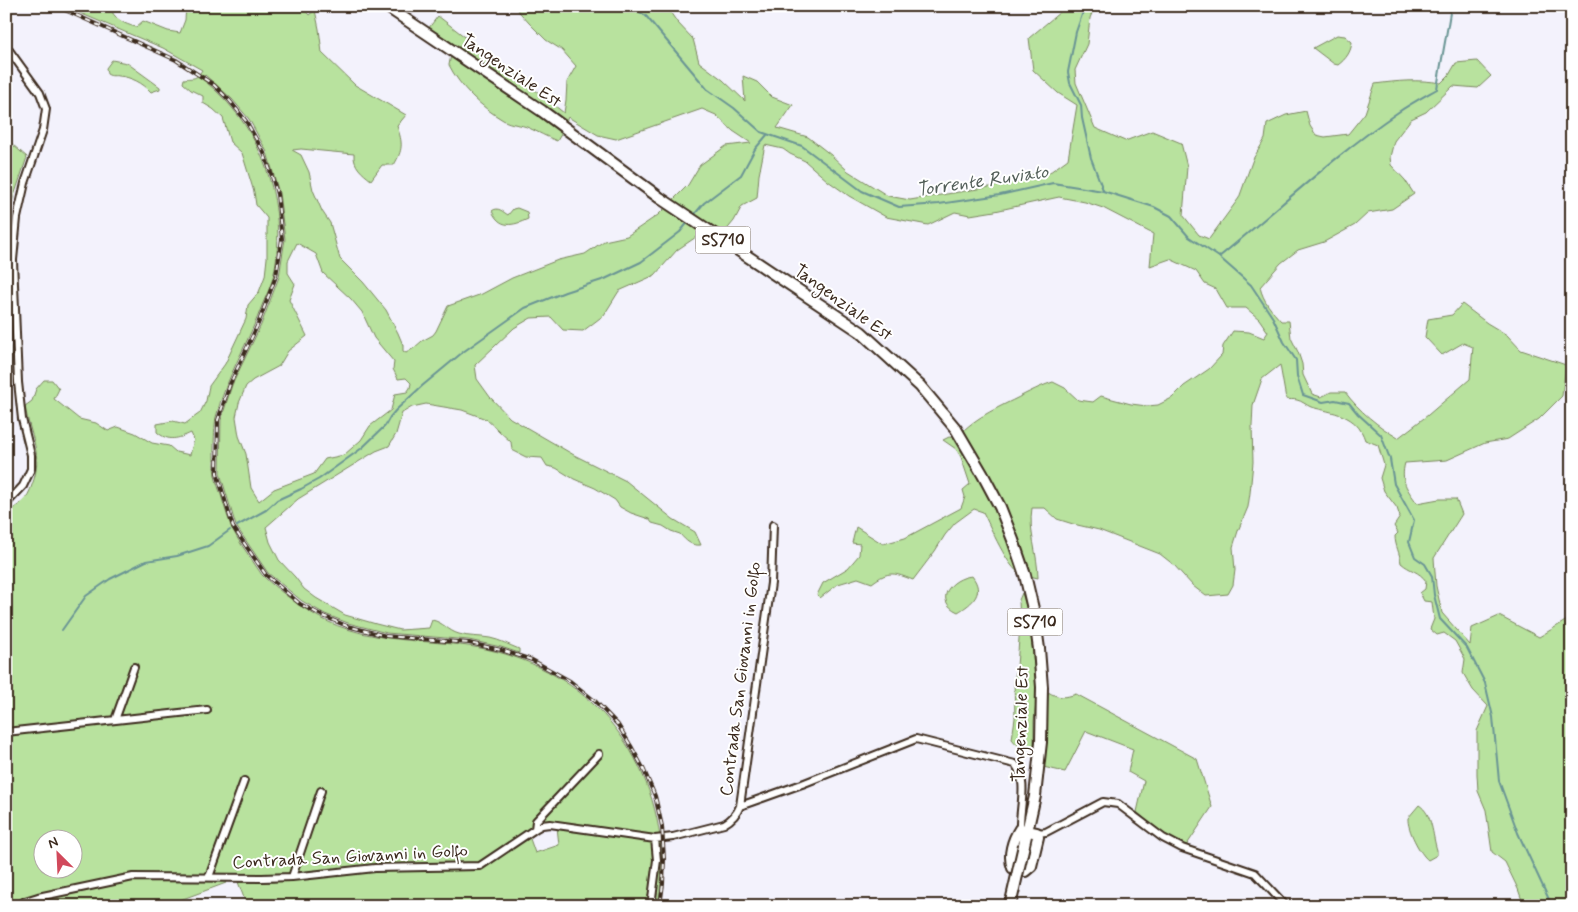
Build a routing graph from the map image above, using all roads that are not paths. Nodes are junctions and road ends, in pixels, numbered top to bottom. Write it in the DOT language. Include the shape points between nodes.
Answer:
graph roads {
  1 [pos="386,6"];
  2 [pos="6,46"];
  3 [pos="6,504"];
  4 [pos="773,525"];
  5 [pos="134,667"];
  6 [pos="207,710"];
  7 [pos="115,720"];
  8 [pos="6,732"];
  9 [pos="598,754"];
  10 [pos="244,781"];
  11 [pos="321,791"];
  12 [pos="740,806"];
  13 [pos="535,829"];
  14 [pos="1028,830"];
  15 [pos="655,839"];
  16 [pos="209,877"];
  17 [pos="292,877"];
  18 [pos="18,906"];
  19 [pos="651,906"];
  20 [pos="1010,906"];
  21 [pos="1286,906"];
  1 -- 14 [label="main road, Tangenziale Est / SS710" via="660,198 861,332 920,386 956,429 1000,507 1025,575 1034,613 1042,688 1041,742"];
  2 -- 3 [label="street" via="40,93 46,109 44,130 16,218 12,260 18,382 22,419 32,454 31,469 23,486"];
  4 -- 12 [label="street, Contrada San Giovanni in Golfo" via="768,610"];
  5 -- 7 [label="street"];
  6 -- 7 [label="street"];
  7 -- 8 [label="street"];
  9 -- 13 [label="street" via="536,821"];
  10 -- 16 [label="street"];
  11 -- 17 [label="street"];
  12 -- 14 [label="street" via="916,740 1015,764 1022,776"];
  12 -- 15 [label="street, Contrada San Giovanni in Golfo" via="724,824"];
  13 -- 15 [label="street, Contrada San Giovanni in Golfo" via="550,824"];
  13 -- 17 [label="street, Contrada San Giovanni in Golfo" via="480,866 375,868"];
  14 -- 20 [label="main road, Tangenziale Est / SS710, bridge"];
  14 -- 21 [label="street" via="1046,832 1103,802 1118,804 1163,838 1182,848 1255,873"];
  15 -- 19 [label="street" via="657,860"];
  16 -- 17 [label="street, Contrada San Giovanni in Golfo"];
  16 -- 18 [label="street, Contrada San Giovanni in Golfo" via="133,877 38,897"];
}
